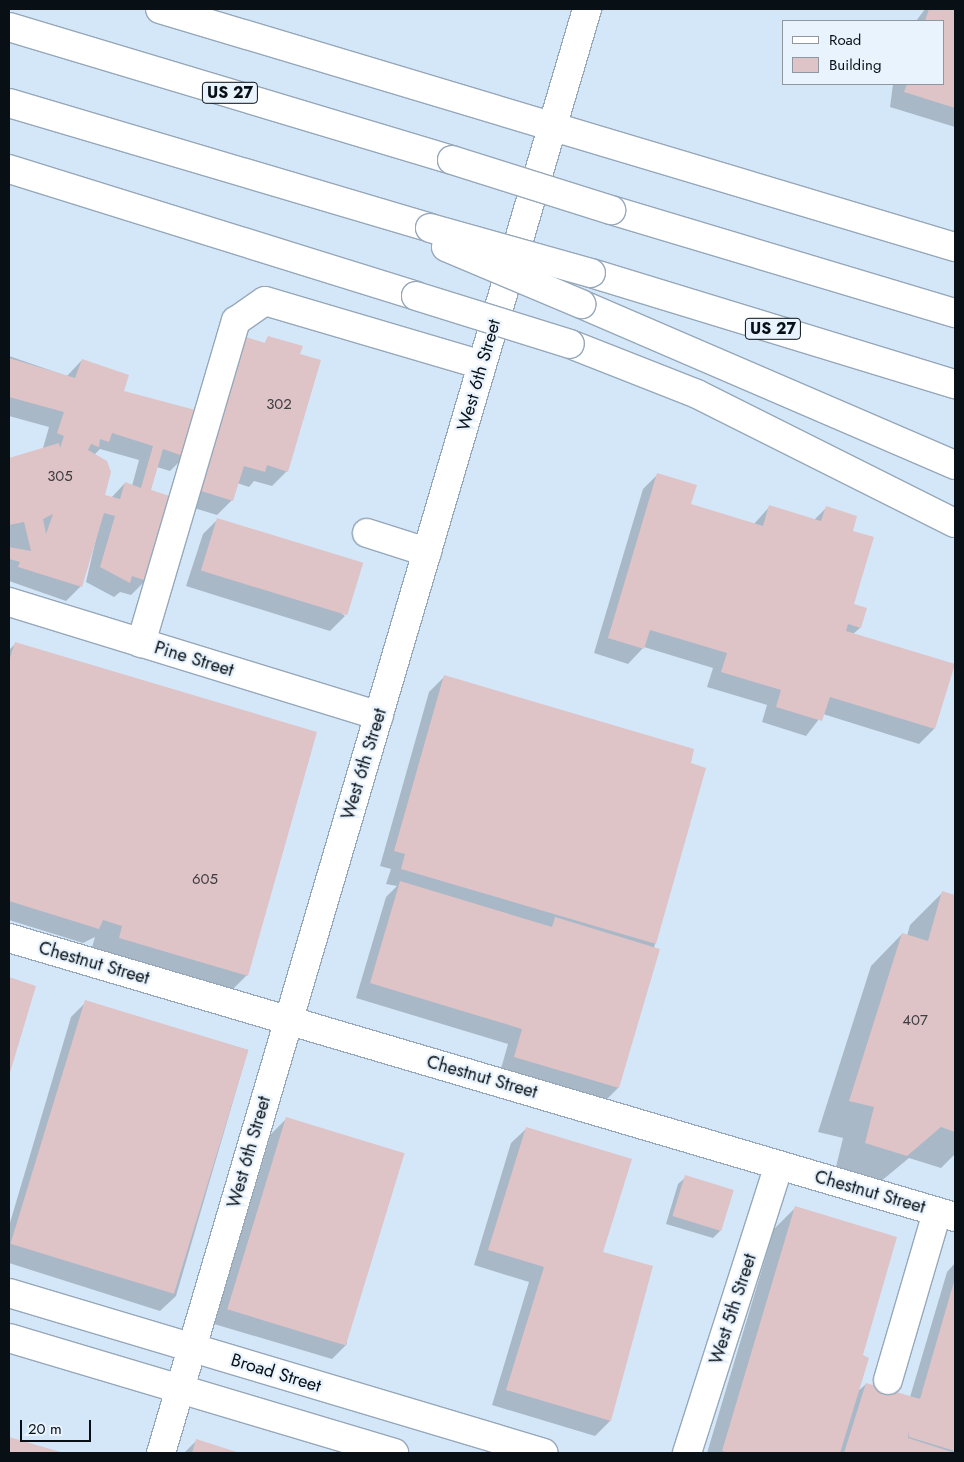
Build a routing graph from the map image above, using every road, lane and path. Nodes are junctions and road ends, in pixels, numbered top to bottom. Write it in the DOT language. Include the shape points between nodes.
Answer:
graph roads {
  1 [pos="160,9"];
  2 [pos="587,9"];
  3 [pos="9,27"];
  4 [pos="9,103"];
  5 [pos="554,124"];
  6 [pos="9,169"];
  7 [pos="429,234"];
  8 [pos="955,247"];
  9 [pos="955,313"];
  10 [pos="482,365"];
  11 [pos="955,384"];
  12 [pos="955,465"];
  13 [pos="955,523"];
  14 [pos="367,533"];
  15 [pos="427,552"];
  16 [pos="9,602"];
  17 [pos="141,642"];
  18 [pos="379,716"];
  19 [pos="9,938"];
  20 [pos="289,1020"];
  21 [pos="779,1165"];
  22 [pos="946,1214"];
  23 [pos="9,1293"];
  24 [pos="9,1338"];
  25 [pos="192,1348"];
  26 [pos="888,1380"];
  27 [pos="179,1389"];
  28 [pos="161,1453"];
  29 [pos="394,1453"];
  30 [pos="544,1453"];
  31 [pos="687,1453"];
  1 -- 5 [label="main road"];
  2 -- 5 [label="main road, West 6th Street"];
  3 -- 9 [label="main road, US 27, bridge"];
  4 -- 7 [label="main road, US 27" via="368,209"];
  5 -- 8 [label="main road"];
  5 -- 10 [label="main road, West 6th Street"];
  6 -- 13 [label="main road, bridge" via="570,344 697,394"];
  7 -- 11 [label="main road, US 27, bridge" via="591,273"];
  7 -- 12 [label="main road, bridge" via="581,304"];
  10 -- 15 [label="main road, West 6th Street"];
  10 -- 17 [label="main road" via="265,301 236,321"];
  14 -- 15 [label="main road"];
  15 -- 18 [label="main road, West 6th Street"];
  16 -- 17 [label="main road, Pine Street"];
  17 -- 18 [label="main road, Pine Street"];
  18 -- 20 [label="main road, West 6th Street"];
  19 -- 20 [label="main road, Chestnut Street"];
  20 -- 21 [label="main road, Chestnut Street"];
  20 -- 25 [label="main road, West 6th Street"];
  21 -- 22 [label="main road, Chestnut Street"];
  21 -- 31 [label="main road, West 5th Street"];
  22 -- 26 [label="main road"];
  23 -- 25 [label="main road, Broad Street"];
  24 -- 27 [label="main road"];
  25 -- 27 [label="main road, West 6th Street"];
  25 -- 30 [label="main road, Broad Street"];
  27 -- 28 [label="main road, West 6th Street"];
  27 -- 29 [label="main road"];
}
